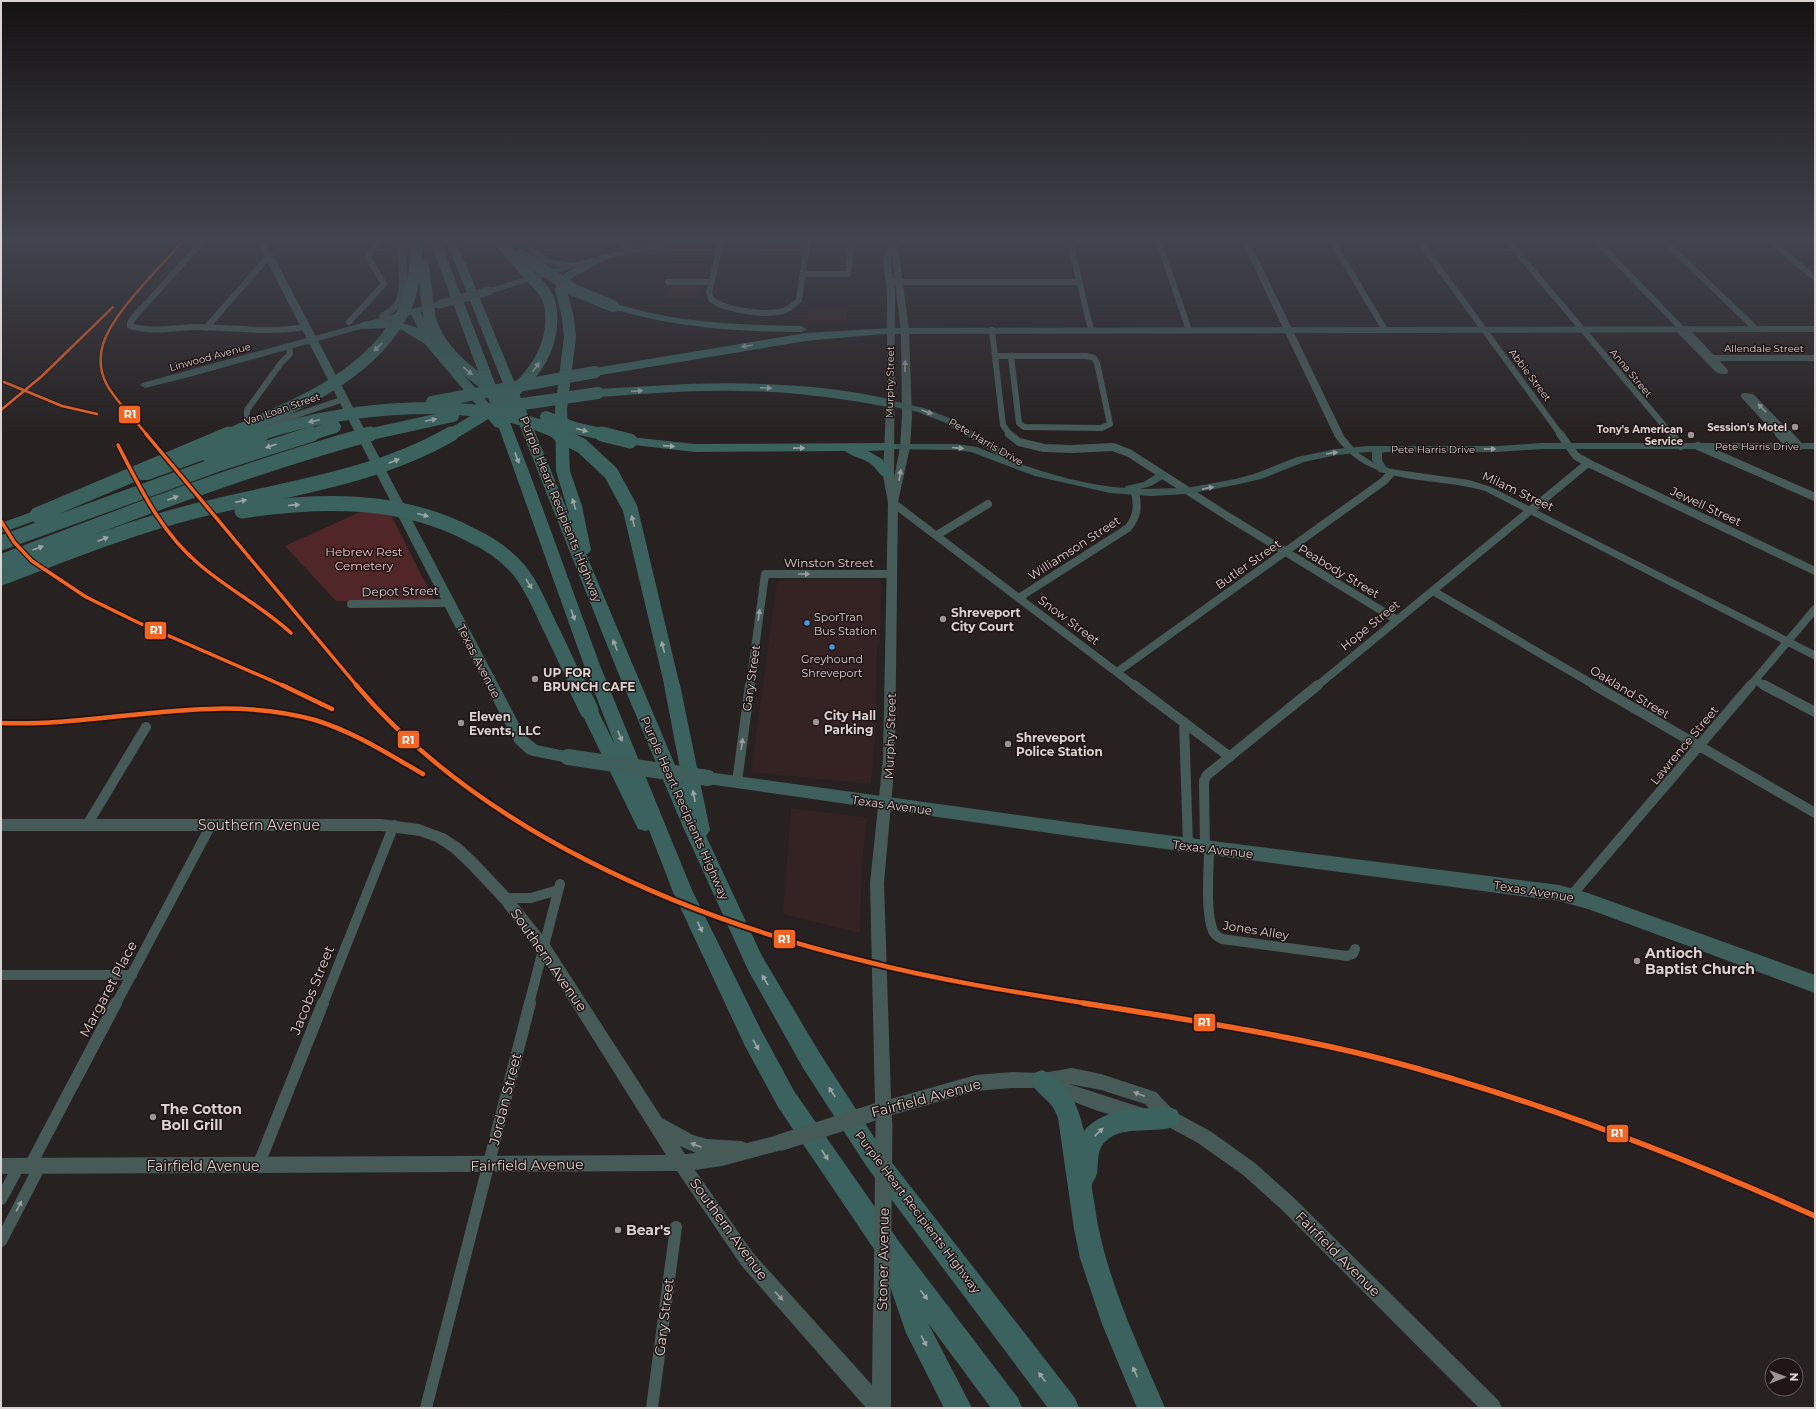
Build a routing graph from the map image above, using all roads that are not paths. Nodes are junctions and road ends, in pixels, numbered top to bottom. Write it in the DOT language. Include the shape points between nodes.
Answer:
graph roads {
  1 [pos="146,304"];
  2 [pos="227,304"];
  3 [pos="294,304"];
  4 [pos="366,304"];
  5 [pos="398,304"];
  6 [pos="408,304"];
  7 [pos="412,304"];
  8 [pos="428,304"];
  9 [pos="441,304"];
  10 [pos="459,304"];
  11 [pos="477,304"];
  12 [pos="550,304"];
  13 [pos="608,304"];
  14 [pos="718,304"];
  15 [pos="795,304"];
  16 [pos="889,304"];
  17 [pos="902,304"];
  18 [pos="1085,304"];
  19 [pos="1179,304"];
  20 [pos="1275,304"];
  21 [pos="1369,304"];
  22 [pos="1465,304"];
  23 [pos="1560,304"];
  24 [pos="1658,304"];
  25 [pos="1730,304"];
  26 [pos="564,305"];
  27 [pos="415,311"];
  28 [pos="349,322"];
  29 [pos="363,326"];
  30 [pos="206,328"];
  31 [pos="306,328"];
  32 [pos="1815,328"];
  33 [pos="1483,329"];
  34 [pos="1582,329"];
  35 [pos="1682,329"];
  36 [pos="1756,329"];
  37 [pos="992,330"];
  38 [pos="1091,330"];
  39 [pos="1189,330"];
  40 [pos="1288,330"];
  41 [pos="1385,330"];
  42 [pos="887,331"];
  43 [pos="905,331"];
  44 [pos="313,340"];
  45 [pos="430,342"];
  46 [pos="289,347"];
  47 [pos="995,356"];
  48 [pos="1011,356"];
  49 [pos="1714,358"];
  50 [pos="1815,358"];
  51 [pos="145,385"];
  52 [pos="344,399"];
  53 [pos="889,403"];
  54 [pos="907,406"];
  55 [pos="260,427"];
  56 [pos="507,431"];
  57 [pos="226,438"];
  58 [pos="1680,446"];
  59 [pos="1698,446"];
  60 [pos="1795,446"];
  61 [pos="1815,446"];
  62 [pos="825,447"];
  63 [pos="889,447"];
  64 [pos="905,447"];
  65 [pos="1570,447"];
  66 [pos="1383,449"];
  67 [pos="1350,450"];
  68 [pos="1588,463"];
  69 [pos="1387,471"];
  70 [pos="888,475"];
  71 [pos="1162,475"];
  72 [pos="1058,479"];
  73 [pos="1110,490"];
  74 [pos="1187,491"];
  75 [pos="1134,492"];
  76 [pos="1815,497"];
  77 [pos="893,503"];
  78 [pos="988,504"];
  79 [pos="1530,510"];
  80 [pos="38,515"];
  81 [pos="1,528"];
  82 [pos="937,535"];
  83 [pos="1,543"];
  84 [pos="1285,552"];
  85 [pos="1,562"];
  86 [pos="1815,571"];
  87 [pos="765,574"];
  88 [pos="893,574"];
  89 [pos="1,578"];
  90 [pos="590,584"];
  91 [pos="1,585"];
  92 [pos="1433,590"];
  93 [pos="1020,597"];
  94 [pos="449,603"];
  95 [pos="351,604"];
  96 [pos="1815,609"];
  97 [pos="1397,620"];
  98 [pos="1787,642"];
  99 [pos="1815,656"];
  100 [pos="1117,672"];
  101 [pos="1755,680"];
  102 [pos="1815,712"];
  103 [pos="1184,722"];
  104 [pos="146,728"];
  105 [pos="1699,746"];
  106 [pos="1230,757"];
  107 [pos="737,782"];
  108 [pos="885,804"];
  109 [pos="1815,813"];
  110 [pos="1,825"];
  111 [pos="87,825"];
  112 [pos="211,825"];
  113 [pos="394,826"];
  114 [pos="1188,845"];
  115 [pos="1207,848"];
  116 [pos="708,862"];
  117 [pos="683,892"];
  118 [pos="1571,896"];
  119 [pos="505,898"];
  120 [pos="544,948"];
  121 [pos="1355,949"];
  122 [pos="1,975"];
  123 [pos="132,975"];
  124 [pos="1815,984"];
  125 [pos="882,1039"];
  126 [pos="1042,1081"];
  127 [pos="881,1115"];
  128 [pos="1169,1118"];
  129 [pos="656,1124"];
  130 [pos="762,1148"];
  131 [pos="681,1163"];
  132 [pos="488,1165"];
  133 [pos="1,1166"];
  134 [pos="30,1166"];
  135 [pos="258,1166"];
  136 [pos="1,1199"];
  137 [pos="676,1227"];
  138 [pos="1089,1237"];
  139 [pos="1,1241"];
  140 [pos="891,1252"];
  141 [pos="426,1408"];
  142 [pos="652,1408"];
  143 [pos="880,1408"];
  144 [pos="958,1408"];
  145 [pos="1008,1408"];
  146 [pos="1065,1408"];
  147 [pos="1151,1408"];
  148 [pos="1492,1408"];
  1 -- 30 [label="street" via="130,326"];
  2 -- 30 [label="street"];
  3 -- 31 [label="main road, Texas Avenue"];
  4 -- 28 [label="street"];
  5 -- 29 [label="main road" via="388,314"];
  6 -- 80 [label="highway, one-way, bridge" via="378,348 325,389 287,410"];
  7 -- 27 [label="main road"];
  8 -- 62 [label="highway, one-way, bridge" via="430,320 444,347 457,362 502,397 532,412 575,428 630,441 695,448"];
  9 -- 27 [label="main road, Linwood Avenue, bridge"];
  10 -- 56 [label="highway, Purple Heart Recipients Highway"];
  11 -- 90 [label="highway, Purple Heart Recipients Highway"];
  89 -- 12 [label="highway, one-way, bridge" via="154,522 308,486 386,464 435,443 487,413 529,376 541,360 551,334 553,322"];
  13 -- 42 [label="highway, bridge" via="641,314 711,326"];
  14 -- 15 [label="street" via="771,313 791,308"];
  16 -- 42 [label="street, Murphy Street"];
  17 -- 43 [label="street, Murphy Street"];
  18 -- 38 [label="street"];
  19 -- 39 [label="street"];
  20 -- 40 [label="street, Milam Street"];
  21 -- 41 [label="street"];
  22 -- 33 [label="street, Abbie Street"];
  23 -- 34 [label="street, Anna Street"];
  24 -- 35 [label="street"];
  25 -- 36 [label="street"];
  90 -- 26 [label="highway, one-way" via="575,506 563,471 561,409 570,349 569,326"];
  27 -- 29 [label="main road, Linwood Avenue"];
  27 -- 45 [label="highway"];
  29 -- 44 [label="main road, Linwood Avenue"];
  29 -- 45 [label="highway" via="408,327"];
  30 -- 31 [label="street"];
  31 -- 44 [label="main road, Texas Avenue"];
  32 -- 36 [label="main road"];
  33 -- 34 [label="main road"];
  33 -- 41 [label="main road"];
  33 -- 65 [label="street, Abbie Street"];
  34 -- 35 [label="main road"];
  34 -- 58 [label="street, Anna Street"];
  35 -- 36 [label="main road"];
  35 -- 49 [label="street"];
  35 -- 49 [label="street" via="1718,370 1725,371"];
  37 -- 38 [label="main road"];
  37 -- 43 [label="main road"];
  37 -- 47 [label="street, Peabody Street"];
  38 -- 39 [label="main road"];
  39 -- 40 [label="main road"];
  40 -- 41 [label="main road"];
  40 -- 67 [label="street, Milam Street" via="1340,437"];
  42 -- 43 [label="main road"];
  42 -- 53 [label="street, Murphy Street" via="891,382"];
  42 -- 83 [label="highway, one-way, bridge" via="806,337 595,372 434,402 342,424 221,463"];
  54 -- 43 [label="street, Murphy Street, one-way"];
  44 -- 46 [label="main road, Linwood Avenue"];
  44 -- 52 [label="main road, Texas Avenue"];
  45 -- 56 [label="highway"];
  46 -- 51 [label="main road, Linwood Avenue"];
  46 -- 55 [label="street" via="290,354 247,410 247,418"];
  47 -- 48 [label="street"];
  47 -- 71 [label="street, Peabody Street" via="1003,425 1011,438 1026,446 1040,448 1116,447"];
  48 -- 48 [label="street" via="1094,358 1110,424 1101,428 1022,426 1019,423"];
  49 -- 50 [label="street, Allendale Street"];
  52 -- 55 [label="street, Van Loan Street"];
  52 -- 94 [label="main road, Texas Avenue"];
  53 -- 54 [label="main road, Pete Harris Drive"];
  53 -- 63 [label="street, Murphy Street"];
  85 -- 53 [label="highway, one-way, bridge" via="227,478 329,446 449,416 598,393 667,389 751,387 812,392"];
  54 -- 64 [label="street, Murphy Street"];
  54 -- 72 [label="main road, Pete Harris Drive, one-way" via="949,421 1017,461"];
  55 -- 57 [label="street, Van Loan Street"];
  56 -- 117 [label="highway, Purple Heart Recipients Highway, one-way" via="585,647"];
  58 -- 59 [label="main road, Pete Harris Drive"];
  58 -- 65 [label="main road, Pete Harris Drive"];
  59 -- 60 [label="main road, Pete Harris Drive"];
  59 -- 76 [label="street"];
  60 -- 60 [label="street, one-way" via="1752,398 1744,396"];
  60 -- 61 [label="main road, Pete Harris Drive"];
  62 -- 63 [label="highway"];
  62 -- 70 [label="highway" via="864,454 873,458"];
  63 -- 64 [label="main road, Pete Harris Drive"];
  63 -- 70 [label="street, Murphy Street"];
  64 -- 72 [label="main road, Pete Harris Drive, one-way" via="973,449 1035,474"];
  77 -- 64 [label="street, Murphy Street, one-way"];
  66 -- 65 [label="main road, Pete Harris Drive, one-way"];
  65 -- 68 [label="street" via="1576,456"];
  66 -- 67 [label="main road, Pete Harris Drive"];
  66 -- 69 [label="main road" via="1377,452 1377,460"];
  67 -- 69 [label="street, Milam Street" via="1365,462"];
  74 -- 67 [label="main road, Pete Harris Drive, one-way" via="1257,477 1311,456"];
  68 -- 79 [label="street, Hope Street"];
  68 -- 86 [label="street, Jewell Street"];
  69 -- 79 [label="street, Milam Street" via="1417,478 1467,482 1488,489"];
  69 -- 84 [label="street, Butler Street" via="1384,481"];
  70 -- 77 [label="street, Murphy Street"];
  71 -- 73 [label="main road" via="1140,487"];
  71 -- 74 [label="street, Peabody Street"];
  72 -- 73 [label="main road, Pete Harris Drive"];
  73 -- 75 [label="main road, Pete Harris Drive"];
  74 -- 75 [label="main road, Pete Harris Drive"];
  74 -- 84 [label="street, Peabody Street"];
  75 -- 93 [label="street, Williamson Street" via="1138,512 1128,528"];
  77 -- 82 [label="street, Snow Street"];
  77 -- 88 [label="street, Murphy Street"];
  78 -- 82 [label="street"];
  79 -- 92 [label="street, Hope Street"];
  79 -- 98 [label="street, Milam Street"];
  80 -- 81 [label="highway"];
  116 -- 80 [label="highway, one-way, bridge" via="672,685 630,508 605,467 584,448 545,428 515,419 458,410 402,409 356,414 317,420 243,440"];
  82 -- 93 [label="street, Snow Street"];
  84 -- 97 [label="street, Peabody Street"];
  84 -- 100 [label="street, Butler Street"];
  87 -- 88 [label="street, Winston Street, one-way"];
  107 -- 87 [label="street, Gary Street, one-way"];
  88 -- 108 [label="street, Murphy Street" via="890,759"];
  116 -- 90 [label="highway, Purple Heart Recipients Highway, one-way"];
  91 -- 117 [label="highway, one-way, bridge" via="179,525 223,514 275,506 358,504 403,510 460,528 494,547 512,562 525,578 631,796"];
  92 -- 97 [label="street, Hope Street"];
  92 -- 105 [label="street, Oakland Street"];
  93 -- 100 [label="street, Snow Street"];
  94 -- 95 [label="street, Depot Street"];
  94 -- 107 [label="main road, Texas Avenue, bridge" via="520,739 533,750"];
  96 -- 98 [label="street, Lawrence Street"];
  97 -- 106 [label="street, Hope Street"];
  98 -- 99 [label="street, Milam Street"];
  98 -- 101 [label="street, Lawrence Street"];
  100 -- 103 [label="street, Snow Street"];
  101 -- 102 [label="street"];
  101 -- 105 [label="street, Lawrence Street"];
  103 -- 106 [label="street, Snow Street"];
  103 -- 114 [label="street"];
  104 -- 111 [label="street"];
  105 -- 109 [label="street, Oakland Street"];
  105 -- 118 [label="street, Lawrence Street"];
  106 -- 115 [label="street, Hope Street" via="1204,780"];
  107 -- 108 [label="main road, Texas Avenue"];
  108 -- 114 [label="main road, Texas Avenue"];
  108 -- 125 [label="street, Murphy Street" via="878,858 876,911"];
  110 -- 111 [label="street, Southern Avenue"];
  111 -- 112 [label="street, Southern Avenue"];
  112 -- 113 [label="street, Southern Avenue"];
  112 -- 123 [label="street, Margaret Place"];
  113 -- 119 [label="street, Southern Avenue" via="430,834 456,848"];
  113 -- 135 [label="street, Jacobs Street"];
  114 -- 115 [label="main road, Texas Avenue"];
  115 -- 118 [label="main road, Texas Avenue"];
  115 -- 121 [label="street, Jones Alley" via="1210,908 1215,936 1347,956 1353,954"];
  146 -- 116 [label="highway, Purple Heart Recipients Highway, one-way" via="875,1159 811,1060 759,970"];
  117 -- 140 [label="highway, Purple Heart Recipients Highway, one-way" via="753,1038 786,1099"];
  118 -- 124 [label="main road, Texas Avenue"];
  119 -- 120 [label="street, Southern Avenue"];
  119 -- 120 [label="street, Jordan Street" via="531,898 559,887"];
  120 -- 129 [label="street, Southern Avenue"];
  120 -- 132 [label="street, Jordan Street"];
  122 -- 123 [label="street"];
  123 -- 134 [label="street, Margaret Place"];
  125 -- 127 [label="street, Stoner Avenue"];
  126 -- 127 [label="street, Fairfield Avenue" via="976,1082"];
  126 -- 128 [label="street, Fairfield Avenue" via="1098,1103 1148,1117"];
  126 -- 138 [label="highway" via="1061,1097 1066,1112 1073,1136"];
  127 -- 130 [label="street, Fairfield Avenue, bridge"];
  127 -- 143 [label="street, Stoner Avenue, bridge"];
  138 -- 128 [label="highway, one-way" via="1085,1169 1091,1139 1102,1128 1115,1122"];
  128 -- 148 [label="street, Fairfield Avenue" via="1211,1141 1249,1169"];
  130 -- 129 [label="street, one-way" via="700,1147"];
  129 -- 131 [label="street, Southern Avenue"];
  130 -- 131 [label="street, Fairfield Avenue" via="722,1158"];
  131 -- 132 [label="street, Fairfield Avenue"];
  131 -- 143 [label="street, Southern Avenue, one-way" via="746,1259"];
  132 -- 135 [label="street, Fairfield Avenue"];
  132 -- 141 [label="street, Jordan Street"];
  133 -- 134 [label="street, Fairfield Avenue"];
  134 -- 135 [label="street, Fairfield Avenue"];
  134 -- 136 [label="street, Margaret Place"];
  139 -- 134 [label="street, Margaret Place, one-way"];
  137 -- 142 [label="street, Gary Street"];
  147 -- 138 [label="highway, one-way" via="1109,1310 1096,1271"];
  140 -- 144 [label="highway, one-way" via="915,1324"];
  140 -- 145 [label="highway, Purple Heart Recipients Highway, one-way"];
}
